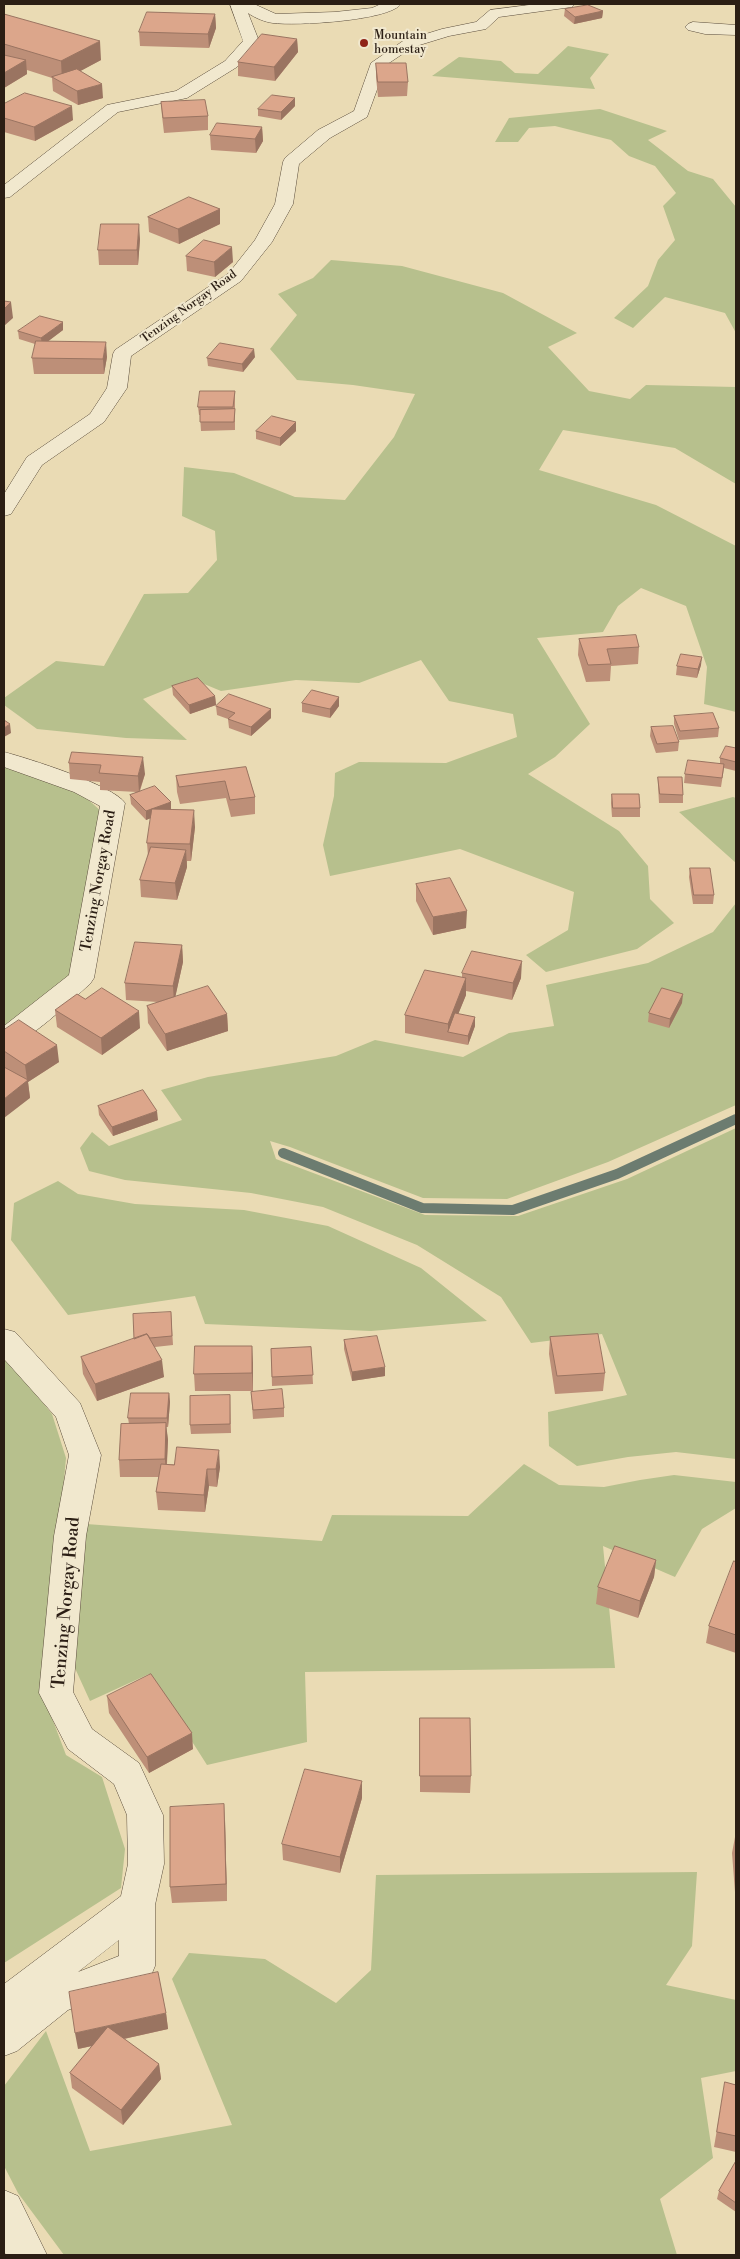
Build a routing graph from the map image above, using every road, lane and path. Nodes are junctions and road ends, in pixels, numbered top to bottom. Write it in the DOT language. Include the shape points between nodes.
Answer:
graph roads {
  1 [pos="237,4"];
  2 [pos="245,4"];
  3 [pos="393,4"];
  4 [pos="567,4"];
  5 [pos="693,27"];
  6 [pos="736,30"];
  7 [pos="4,193"];
  8 [pos="4,510"];
  9 [pos="4,759"];
  10 [pos="4,1039"];
  11 [pos="4,1340"];
  12 [pos="136,1905"];
  13 [pos="4,2006"];
  14 [pos="4,2038"];
  15 [pos="4,2210"];
  16 [pos="28,2255"];
  1 -- 7 [label="street" via="251,41 231,64 181,95 113,108"];
  2 -- 3 [label="street" via="274,19 376,12"];
  4 -- 8 [label="street, Tenzing Norgay Road" via="495,13 481,26 408,44 378,63 360,114 324,134 291,162 284,204 263,242 235,277 122,354 117,388 97,418 34,461"];
  5 -- 6 [label="street"];
  9 -- 10 [label="street, Tenzing Norgay Road" via="82,787 113,804 82,978"];
  11 -- 12 [label="street, Tenzing Norgay Road" via="69,1411 85,1455 70,1536 56,1693 80,1739 127,1774 145,1815 146,1864"];
  12 -- 13 [label="street"];
  12 -- 14 [label="street, Tenzing Norgay Road" via="137,1966 54,1998"];
  15 -- 16 [label="street"];
}
